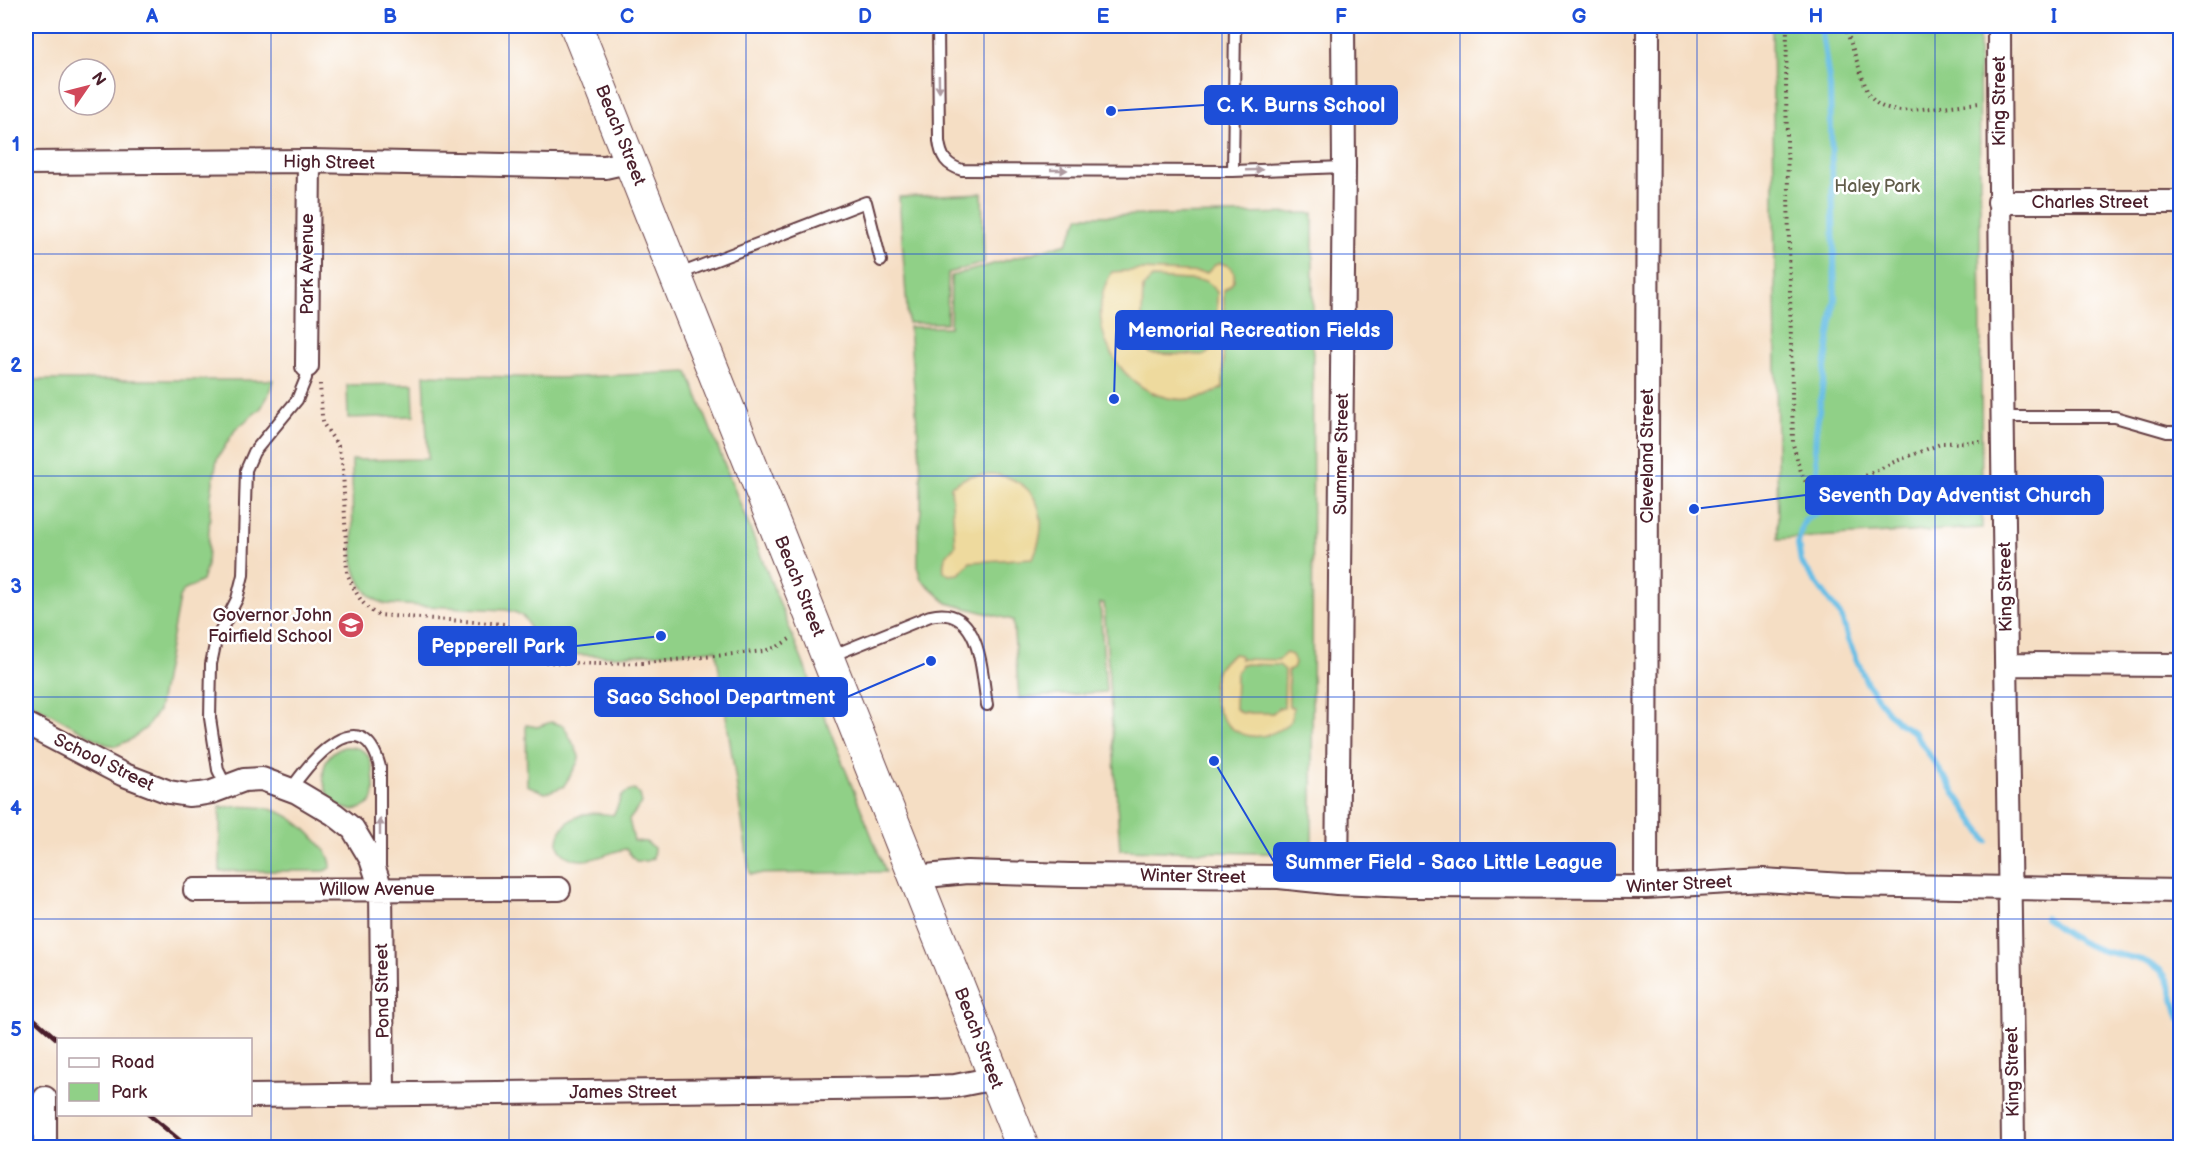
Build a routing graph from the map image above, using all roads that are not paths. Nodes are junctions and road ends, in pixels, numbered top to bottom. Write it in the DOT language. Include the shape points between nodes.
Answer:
graph roads {
  1 [pos="576,26"];
  2 [pos="938,26"];
  3 [pos="1235,26"];
  4 [pos="1343,26"];
  5 [pos="1648,26"];
  6 [pos="1999,26"];
  7 [pos="632,160"];
  8 [pos="309,161"];
  9 [pos="26,163"];
  10 [pos="1344,167"];
  11 [pos="1233,171"];
  12 [pos="1999,202"];
  13 [pos="2181,202"];
  14 [pos="881,261"];
  15 [pos="677,275"];
  16 [pos="314,372"];
  17 [pos="2002,417"];
  18 [pos="2181,432"];
  19 [pos="828,657"];
  20 [pos="2007,664"];
  21 [pos="2181,665"];
  22 [pos="987,705"];
  23 [pos="26,724"];
  24 [pos="226,786"];
  25 [pos="291,789"];
  26 [pos="916,877"];
  27 [pos="1337,883"];
  28 [pos="380,887"];
  29 [pos="1646,887"];
  30 [pos="560,889"];
  31 [pos="2010,889"];
  32 [pos="195,890"];
  33 [pos="2181,891"];
  34 [pos="994,1078"];
  35 [pos="383,1093"];
  36 [pos="252,1096"];
  37 [pos="43,1098"];
  38 [pos="45,1148"];
  39 [pos="1023,1148"];
  40 [pos="2013,1148"];
  1 -- 7 [label="main road, Beach Street"];
  2 -- 11 [label="lane, one-way" via="939,141 945,161 953,167"];
  3 -- 11 [label="lane"];
  4 -- 10 [label="street, Summer Street"];
  5 -- 29 [label="street, Cleveland Street"];
  6 -- 12 [label="street, King Street"];
  7 -- 8 [label="street, High Street" via="605,167"];
  7 -- 15 [label="main road, Beach Street"];
  8 -- 9 [label="street, High Street"];
  8 -- 16 [label="street, Park Avenue"];
  11 -- 10 [label="lane, one-way"];
  10 -- 27 [label="street, Summer Street"];
  12 -- 13 [label="street, Charles Street"];
  12 -- 17 [label="street, King Street"];
  14 -- 15 [label="lane" via="866,202"];
  15 -- 19 [label="main road, Beach Street"];
  16 -- 24 [label="lane" via="306,378 297,400 254,452 246,470 241,587 216,639 211,664 210,718 218,770"];
  17 -- 18 [label="lane" via="2115,417 2167,432"];
  17 -- 20 [label="street, King Street"];
  19 -- 22 [label="lane" via="930,616 954,616 975,640"];
  19 -- 26 [label="main road, Beach Street"];
  20 -- 21 [label="street"];
  20 -- 31 [label="street, King Street"];
  23 -- 24 [label="street, School Street" via="156,788 188,795"];
  24 -- 25 [label="street, School Street" via="262,779"];
  25 -- 28 [label="street, School Street" via="353,829 371,860"];
  28 -- 25 [label="lane, one-way" via="380,766 377,754 366,740 351,736 335,741"];
  26 -- 27 [label="street, Winter Street" via="967,872 1279,877"];
  26 -- 34 [label="main road, Beach Street"];
  27 -- 29 [label="street, Winter Street"];
  28 -- 30 [label="street, Willow Avenue"];
  28 -- 32 [label="street, Willow Avenue"];
  28 -- 35 [label="street, Pond Street"];
  29 -- 31 [label="street, Winter Street" via="1763,880"];
  31 -- 33 [label="street, Winter Street"];
  31 -- 40 [label="street, King Street"];
  34 -- 35 [label="street, James Street" via="930,1088"];
  34 -- 39 [label="main road, Beach Street"];
  35 -- 36 [label="street, James Street"];
  37 -- 38 [label="street"];
}
